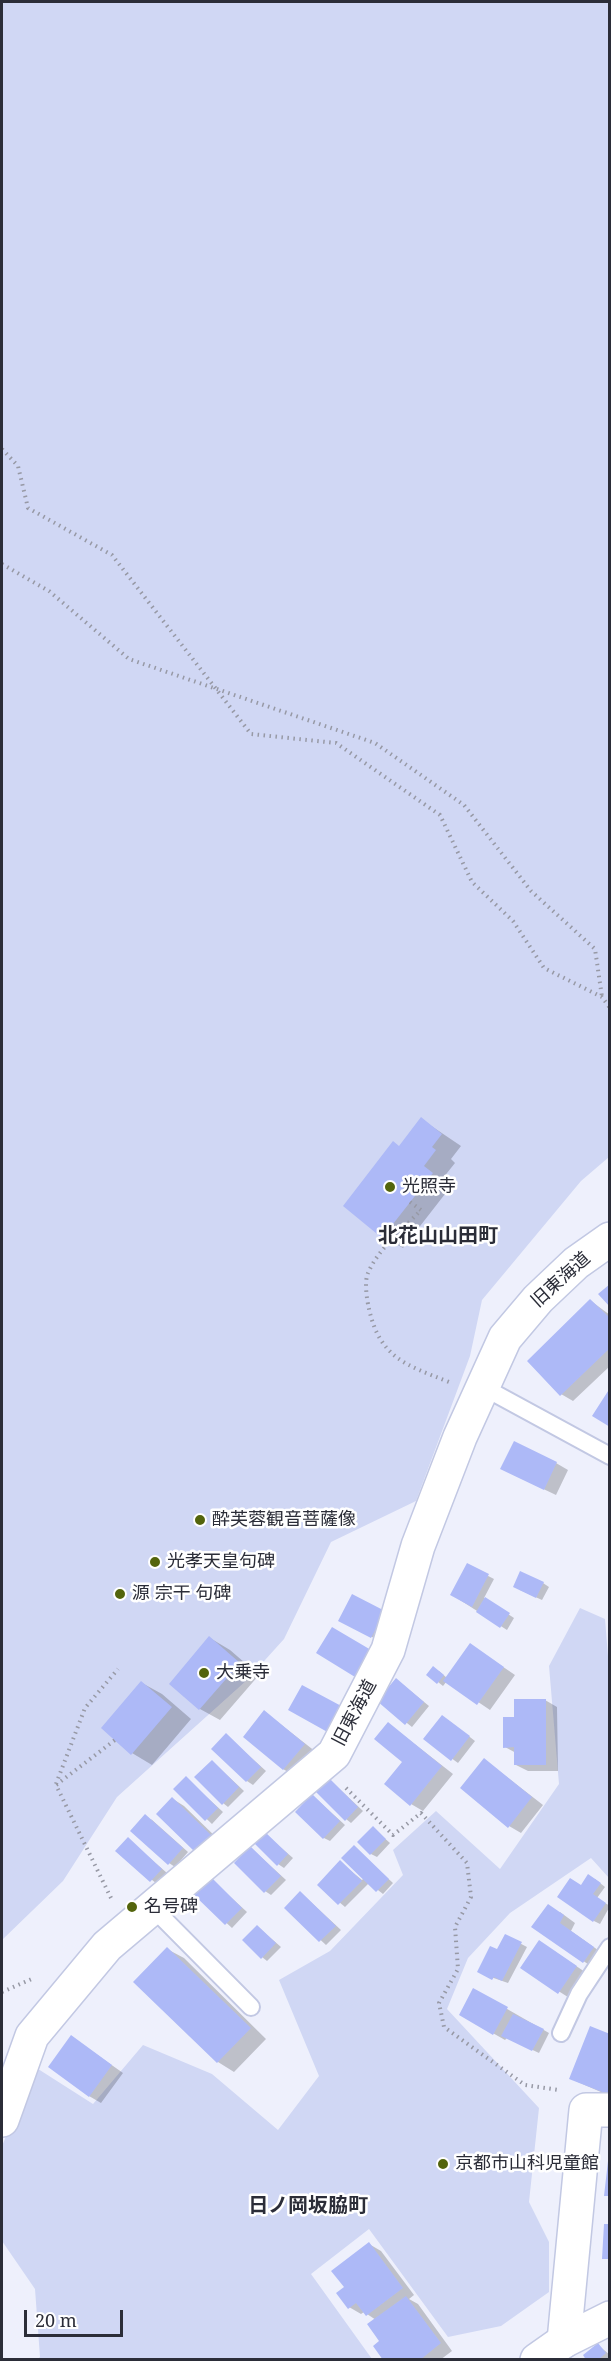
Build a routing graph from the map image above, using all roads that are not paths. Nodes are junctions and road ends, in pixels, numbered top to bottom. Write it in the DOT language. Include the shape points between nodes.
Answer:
graph roads {
  1 [pos="607,1246"];
  2 [pos="481,1392"];
  3 [pos="609,1456"];
  4 [pos="143,1915"];
  5 [pos="609,1947"];
  6 [pos="252,2007"];
  7 [pos="561,2033"];
  8 [pos="598,2110"];
  9 [pos="2,2120"];
  10 [pos="609,2318"];
  11 [pos="564,2341"];
  12 [pos="537,2360"];
  1 -- 2 [label="street, 旧東海道" via="576,1263 538,1299 506,1338"];
  2 -- 3 [label="lane"];
  2 -- 4 [label="street, 旧東海道" via="418,1546 388,1650 334,1754"];
  4 -- 6 [label="lane"];
  4 -- 9 [label="street, 旧東海道" via="107,1946 32,2036"];
  5 -- 7 [label="lane" via="579,1994"];
  8 -- 11 [label="street"];
  10 -- 11 [label="street"];
  11 -- 12 [label="street"];
}
